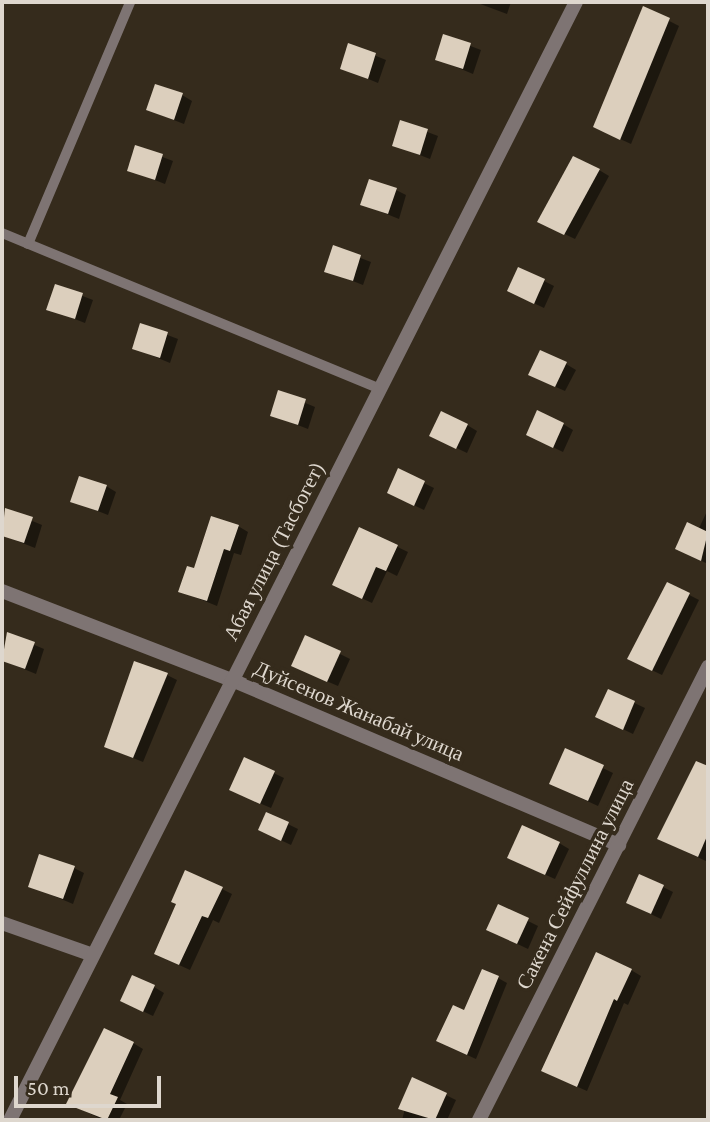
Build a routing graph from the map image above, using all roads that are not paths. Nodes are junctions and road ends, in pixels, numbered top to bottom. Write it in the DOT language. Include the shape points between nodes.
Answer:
graph roads {
  1 [pos="130,2"];
  2 [pos="576,2"];
  3 [pos="2,233"];
  4 [pos="28,244"];
  5 [pos="380,388"];
  6 [pos="2,591"];
  7 [pos="708,667"];
  8 [pos="232,680"];
  9 [pos="618,845"];
  10 [pos="2,923"];
  11 [pos="93,956"];
  12 [pos="10,1120"];
  13 [pos="479,1120"];
  1 -- 4 [label="lane"];
  2 -- 5 [label="street, Абая улица (Тасбогет)"];
  3 -- 4 [label="lane"];
  4 -- 5 [label="lane"];
  5 -- 8 [label="street, Абая улица (Тасбогет)"];
  6 -- 8 [label="street, Дуйсенов Жанабай улица"];
  7 -- 9 [label="street, Сакена Сейфуллина улица"];
  8 -- 9 [label="street, Дуйсенов Жанабай улица"];
  8 -- 11 [label="street, Абая улица (Тасбогет)"];
  9 -- 13 [label="street, Сакена Сейфуллина улица"];
  10 -- 11 [label="street"];
  11 -- 12 [label="street, Абая улица (Тасбогет)"];
}
